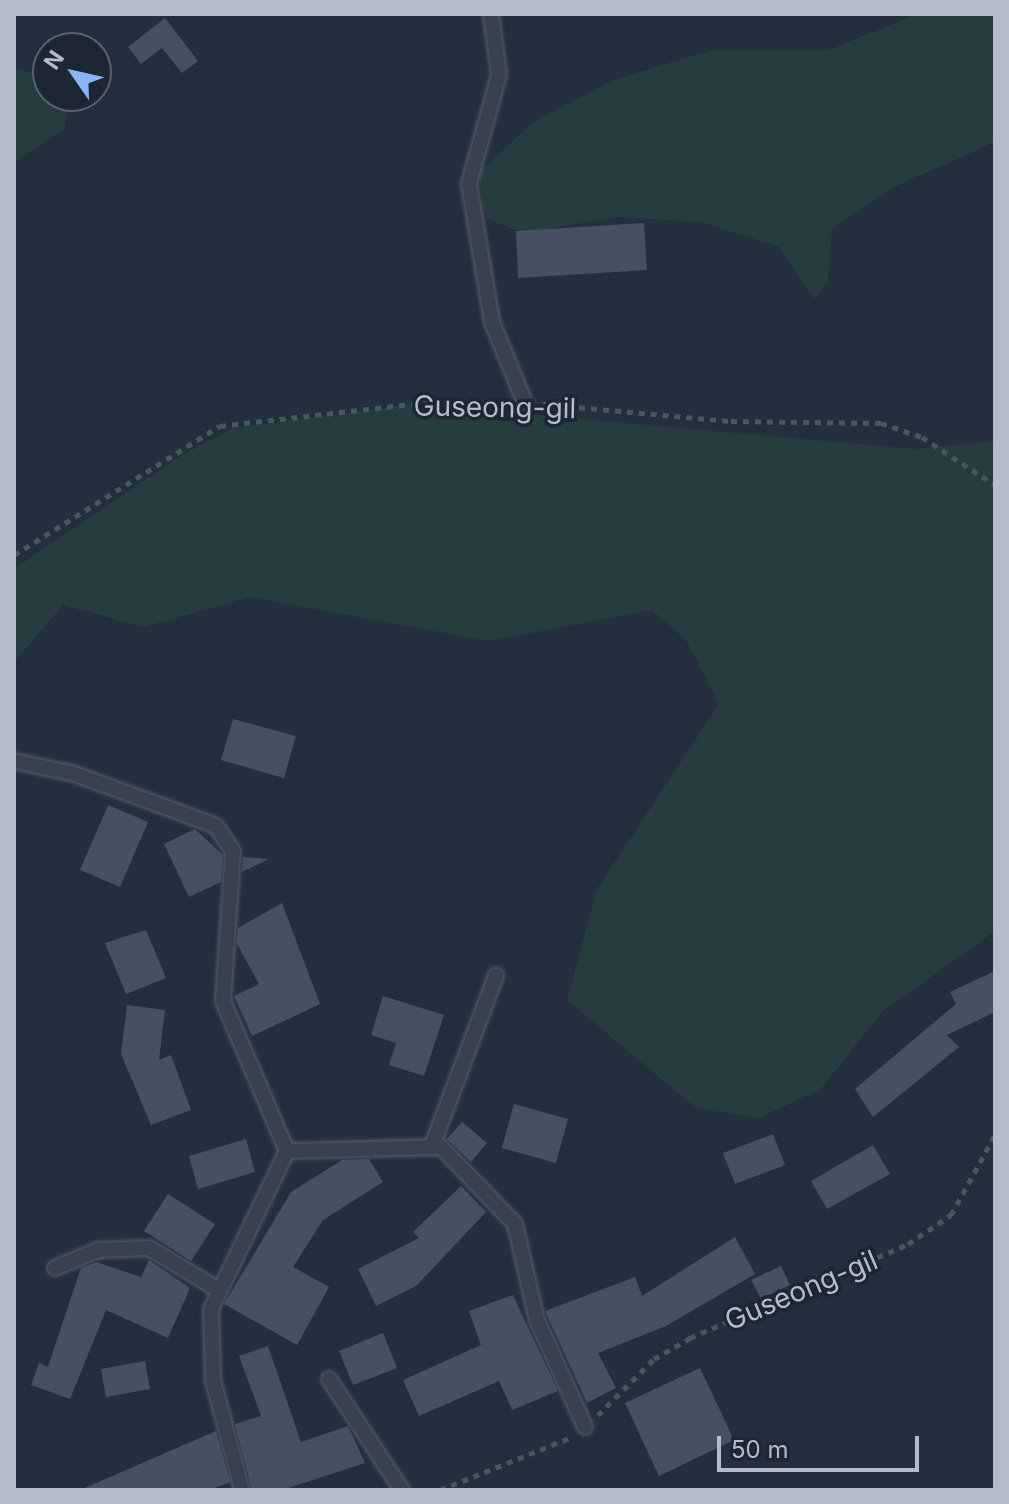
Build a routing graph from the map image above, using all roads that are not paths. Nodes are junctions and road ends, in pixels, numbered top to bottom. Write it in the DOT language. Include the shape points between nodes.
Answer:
graph roads {
  1 [pos="491,14"];
  2 [pos="525,403"];
  3 [pos="14,761"];
  4 [pos="496,976"];
  5 [pos="432,1146"];
  6 [pos="287,1151"];
  7 [pos="55,1268"];
  8 [pos="219,1290"];
  9 [pos="329,1379"];
  10 [pos="585,1427"];
  11 [pos="242,1490"];
  12 [pos="402,1490"];
  1 -- 2 [label="lane" via="499,75 469,184 492,322"];
  3 -- 6 [label="lane" via="75,774 216,826 233,851 223,1001"];
  4 -- 5 [label="lane"];
  5 -- 6 [label="lane"];
  5 -- 10 [label="lane" via="441,1147 515,1224 537,1320"];
  6 -- 8 [label="lane"];
  7 -- 8 [label="lane" via="98,1250 149,1248"];
  8 -- 11 [label="lane" via="211,1309 213,1380"];
  9 -- 12 [label="lane"];
}
